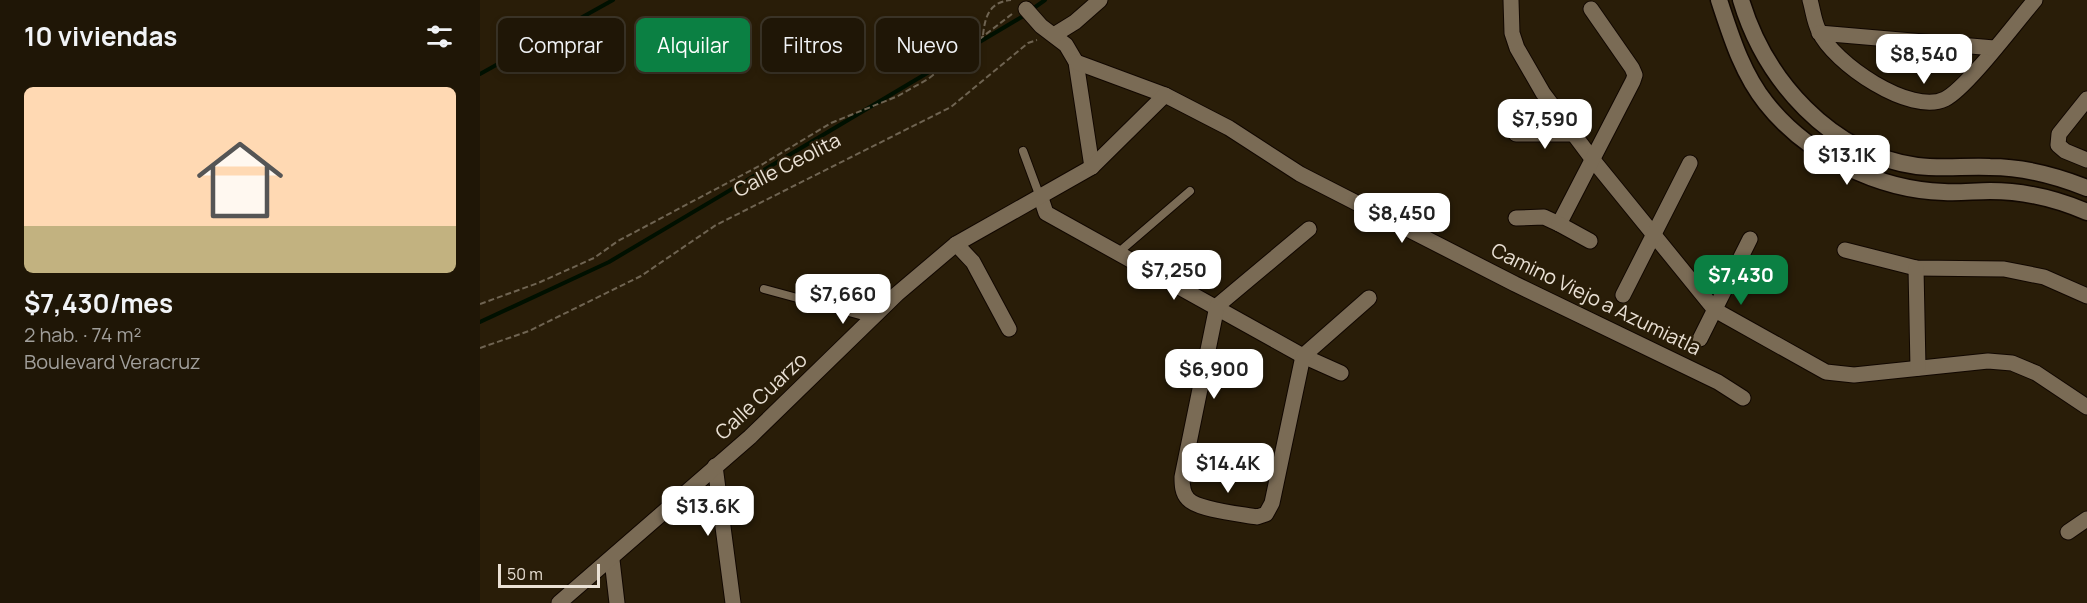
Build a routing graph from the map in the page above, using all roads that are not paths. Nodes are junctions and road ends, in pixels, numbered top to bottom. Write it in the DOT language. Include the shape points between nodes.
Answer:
graph roads {
  1 [pos="1100,0"];
  2 [pos="1511,0"];
  3 [pos="1719,0"];
  4 [pos="1741,0"];
  5 [pos="1810,0"];
  6 [pos="2035,0"];
  7 [pos="1591,9"];
  8 [pos="1819,33"];
  9 [pos="1994,48"];
  10 [pos="1076,62"];
  11 [pos="1165,95"];
  12 [pos="2087,99"];
  13 [pos="1516,134"];
  14 [pos="1573,134"];
  15 [pos="1023,150"];
  16 [pos="1593,160"];
  17 [pos="2087,160"];
  18 [pos="1690,163"];
  19 [pos="1092,167"];
  20 [pos="2068,181"];
  21 [pos="2087,188"];
  22 [pos="1190,191"];
  23 [pos="1041,198"];
  24 [pos="2061,203"];
  25 [pos="2087,212"];
  26 [pos="1516,218"];
  27 [pos="1559,224"];
  28 [pos="1309,229"];
  29 [pos="1654,233"];
  30 [pos="1750,239"];
  31 [pos="1590,241"];
  32 [pos="956,244"];
  33 [pos="1845,250"];
  34 [pos="1119,252"];
  35 [pos="1916,268"];
  36 [pos="764,289"];
  37 [pos="1623,295"];
  38 [pos="2087,296"];
  39 [pos="1369,298"];
  40 [pos="1217,306"];
  41 [pos="1715,310"];
  42 [pos="873,318"];
  43 [pos="1009,329"];
  44 [pos="1700,339"];
  45 [pos="1303,356"];
  46 [pos="1918,368"];
  47 [pos="1341,373"];
  48 [pos="1743,398"];
  49 [pos="2086,402"];
  50 [pos="715,466"];
  51 [pos="2087,519"];
  52 [pos="2068,532"];
  53 [pos="612,560"];
  54 [pos="560,603"];
  55 [pos="618,603"];
  56 [pos="734,603"];
  1 -- 10 [label="street" via="1075,22 1038,21 1065,45"];
  2 -- 14 [label="street" via="1512,33 1517,48"];
  3 -- 24 [label="street" via="1733,43 1766,103 1785,124 1836,161 1863,175 1918,190 2015,192"];
  4 -- 20 [label="street" via="1749,24 1787,90 1822,123 1859,146 1915,166 1991,166 2043,173"];
  5 -- 8 [label="street"];
  6 -- 9 [label="street"];
  7 -- 16 [label="street" via="1635,75"];
  8 -- 9 [label="street"];
  8 -- 9 [label="street" via="1856,73 1875,85 1921,102 1934,103 1954,93"];
  10 -- 11 [label="street, Camino Viejo a Azumiatla"];
  10 -- 19 [label="street"];
  11 -- 19 [label="street, Calle Cuarzo"];
  11 -- 48 [label="street, Camino Viejo a Azumiatla" via="1228,128 1300,174"];
  12 -- 17 [label="street" via="2059,134 2058,145 2065,152"];
  13 -- 14 [label="street"];
  14 -- 16 [label="street"];
  15 -- 23 [label="lane"];
  16 -- 27 [label="street"];
  16 -- 29 [label="street"];
  18 -- 29 [label="street"];
  19 -- 23 [label="street, Calle Cuarzo"];
  20 -- 21 [label="street"];
  20 -- 24 [label="street"];
  22 -- 34 [label="lane"];
  23 -- 32 [label="street, Calle Cuarzo"];
  23 -- 34 [label="street" via="1046,213"];
  24 -- 25 [label="street"];
  26 -- 27 [label="street" via="1544,217"];
  27 -- 31 [label="street"];
  28 -- 40 [label="street"];
  29 -- 37 [label="street"];
  29 -- 41 [label="street"];
  30 -- 41 [label="street"];
  32 -- 42 [label="street, Calle Cuarzo"];
  32 -- 43 [label="street" via="973,262"];
  33 -- 35 [label="street"];
  34 -- 40 [label="street"];
  35 -- 38 [label="street" via="2004,269 2044,278"];
  35 -- 46 [label="street"];
  36 -- 42 [label="lane"];
  39 -- 45 [label="street"];
  40 -- 45 [label="street"];
  40 -- 45 [label="street" via="1182,477 1186,499 1196,505 1257,517 1266,514 1272,503"];
  41 -- 44 [label="street"];
  41 -- 46 [label="street" via="1826,372 1854,375"];
  42 -- 50 [label="street, Calle Cuarzo"];
  45 -- 47 [label="street"];
  46 -- 49 [label="street" via="1988,361 2012,363"];
  50 -- 53 [label="street, Calle Cuarzo"];
  50 -- 56 [label="street"];
  51 -- 52 [label="street"];
  53 -- 54 [label="street, Calle Cuarzo"];
  53 -- 55 [label="street"];
}
